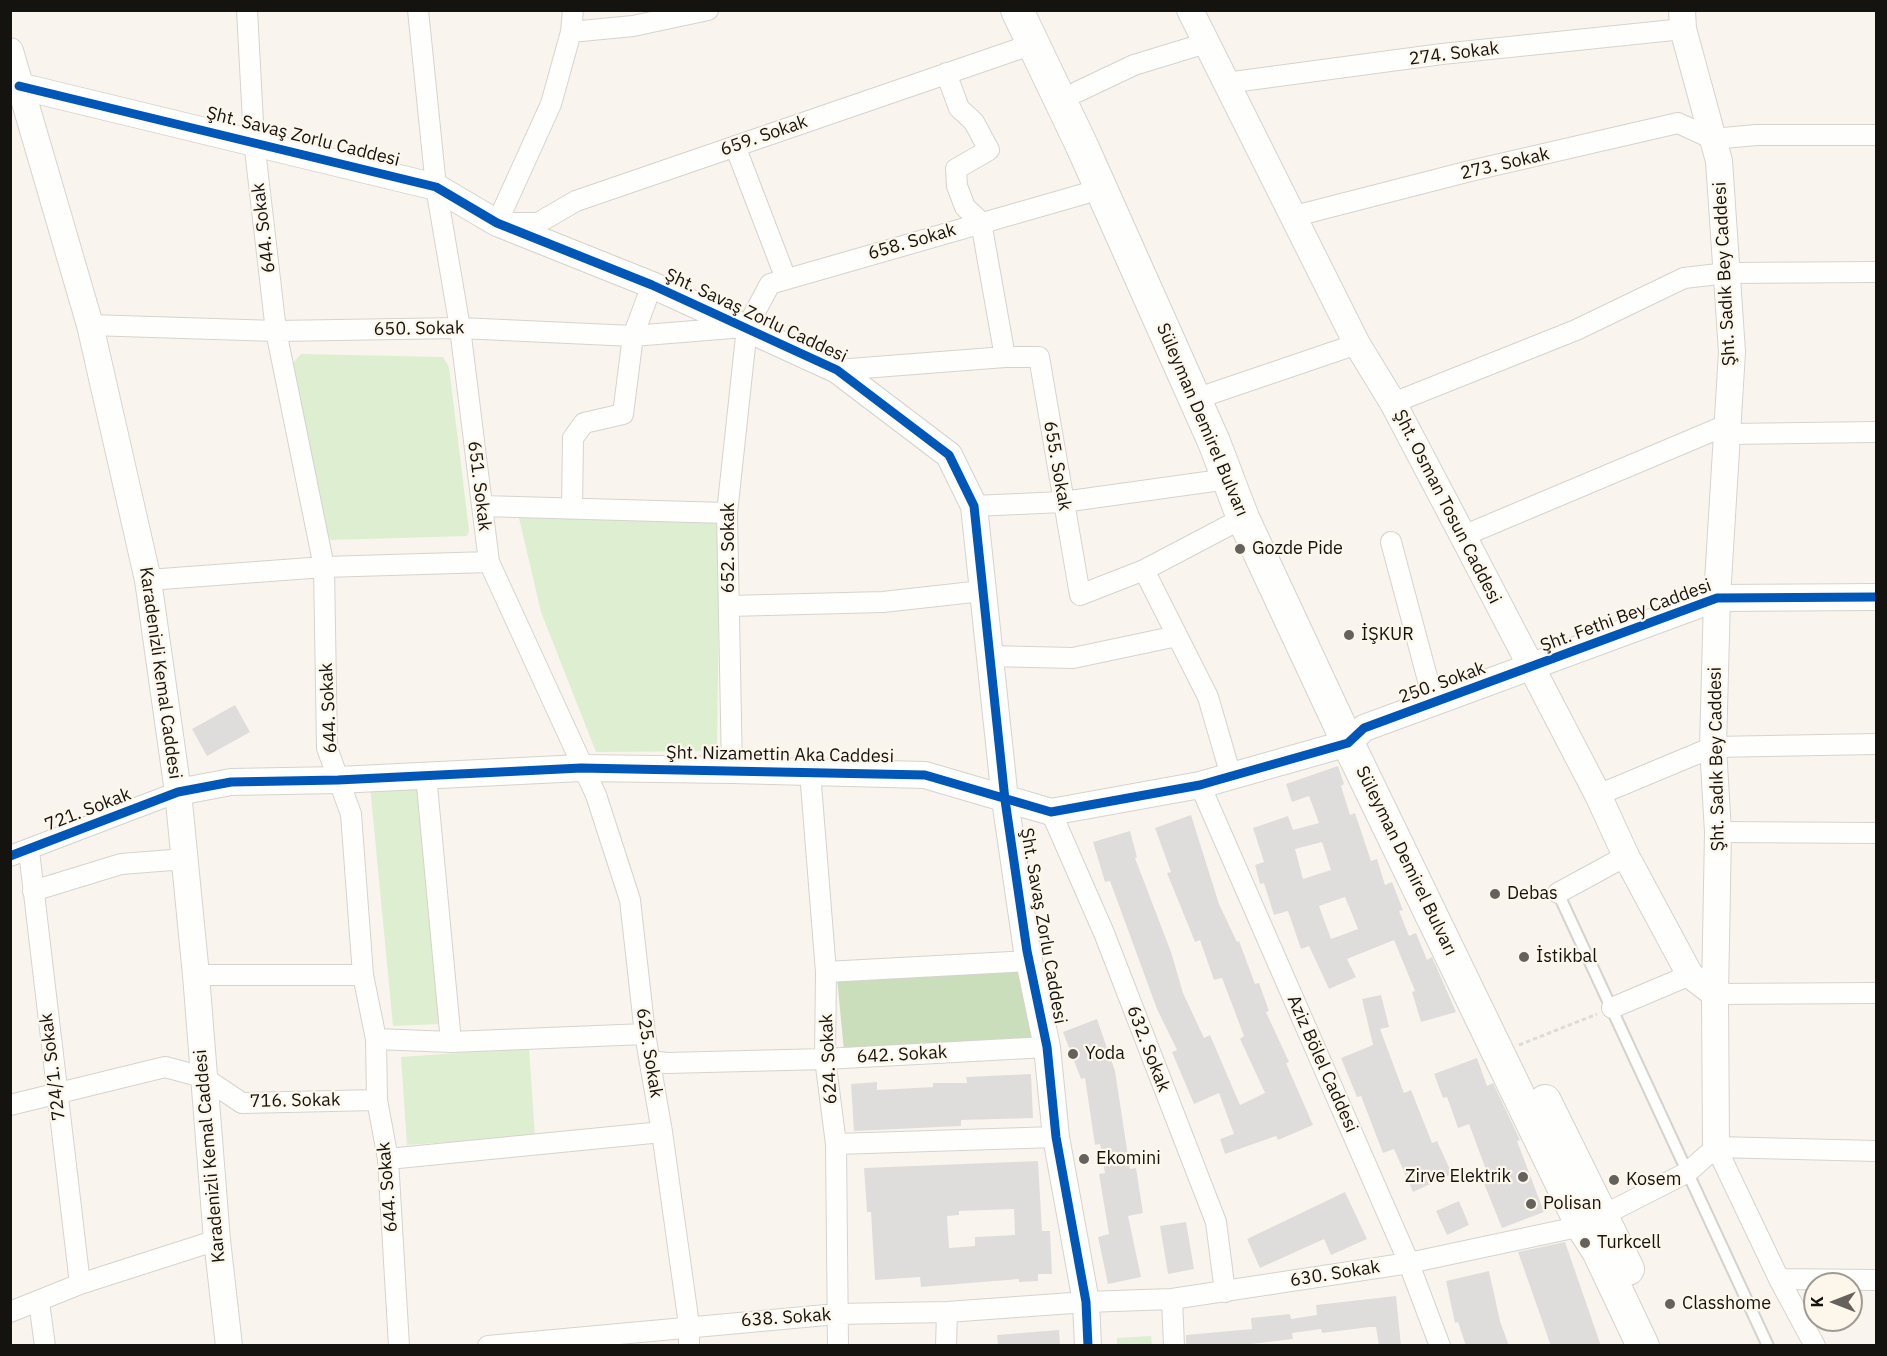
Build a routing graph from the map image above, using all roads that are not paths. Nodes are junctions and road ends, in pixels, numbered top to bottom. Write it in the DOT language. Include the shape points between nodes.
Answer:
graph roads {
  1 [pos="247,10"];
  2 [pos="418,10"];
  3 [pos="573,10"];
  4 [pos="708,10"];
  5 [pos="1017,10"];
  6 [pos="1041,10"];
  7 [pos="1190,10"];
  8 [pos="1682,20"];
  9 [pos="571,32"];
  10 [pos="1206,43"];
  11 [pos="1033,44"];
  12 [pos="10,51"];
  13 [pos="946,73"];
  14 [pos="1226,83"];
  15 [pos="15,86"];
  16 [pos="1077,92"];
  17 [pos="1876,135"];
  18 [pos="1713,140"];
  19 [pos="254,141"];
  20 [pos="735,146"];
  21 [pos="436,187"];
  22 [pos="1101,189"];
  23 [pos="1295,216"];
  24 [pos="981,222"];
  25 [pos="497,223"];
  26 [pos="1876,272"];
  27 [pos="1727,273"];
  28 [pos="786,279"];
  29 [pos="652,285"];
  30 [pos="90,325"];
  31 [pos="747,327"];
  32 [pos="460,328"];
  33 [pos="276,331"];
  34 [pos="633,336"];
  35 [pos="1358,344"];
  36 [pos="1005,357"];
  37 [pos="837,370"];
  38 [pos="1210,393"];
  39 [pos="1393,403"];
  40 [pos="1729,429"];
  41 [pos="1876,432"];
  42 [pos="1228,479"];
  43 [pos="1063,501"];
  44 [pos="482,506"];
  45 [pos="974,506"];
  46 [pos="572,508"];
  47 [pos="727,513"];
  48 [pos="1243,518"];
  49 [pos="1464,536"];
  50 [pos="1391,542"];
  51 [pos="489,562"];
  52 [pos="324,567"];
  53 [pos="1144,570"];
  54 [pos="148,580"];
  55 [pos="982,591"];
  56 [pos="1876,597"];
  57 [pos="1717,598"];
  58 [pos="729,606"];
  59 [pos="1177,636"];
  60 [pos="988,656"];
  61 [pos="1530,668"];
  62 [pos="1434,703"];
  63 [pos="1356,736"];
  64 [pos="1876,744"];
  65 [pos="1713,747"];
  66 [pos="581,768"];
  67 [pos="732,770"];
  68 [pos="810,772"];
  69 [pos="426,775"];
  70 [pos="1231,776"];
  71 [pos="338,780"];
  72 [pos="1200,785"];
  73 [pos="178,792"];
  74 [pos="1598,795"];
  75 [pos="1005,800"];
  76 [pos="1051,812"];
  77 [pos="1719,832"];
  78 [pos="1876,833"];
  79 [pos="20,854"];
  80 [pos="1626,856"];
  81 [pos="184,859"];
  82 [pos="33,891"];
  83 [pos="1558,892"];
  84 [pos="1029,961"];
  85 [pos="826,972"];
  86 [pos="196,975"];
  87 [pos="363,975"];
  88 [pos="1690,975"];
  89 [pos="1876,993"];
  90 [pos="1715,994"];
  91 [pos="1612,1008"];
  92 [pos="645,1034"];
  93 [pos="376,1039"];
  94 [pos="451,1042"];
  95 [pos="1047,1047"];
  96 [pos="825,1059"];
  97 [pos="650,1061"];
  98 [pos="203,1077"];
  99 [pos="56,1093"];
  100 [pos="377,1100"];
  101 [pos="10,1105"];
  102 [pos="662,1132"];
  103 [pos="1056,1137"];
  104 [pos="836,1144"];
  105 [pos="1716,1147"];
  106 [pos="1876,1151"];
  107 [pos="388,1159"];
  108 [pos="1688,1172"];
  109 [pos="1592,1220"];
  110 [pos="217,1240"];
  111 [pos="1409,1263"];
  112 [pos="1779,1279"];
  113 [pos="1876,1280"];
  114 [pos="80,1284"];
  115 [pos="1225,1292"];
  116 [pos="1172,1299"];
  117 [pos="39,1302"];
  118 [pos="1086,1302"];
  119 [pos="10,1312"];
  120 [pos="947,1312"];
  121 [pos="837,1314"];
  122 [pos="689,1325"];
  123 [pos="529,1343"];
  124 [pos="45,1346"];
  125 [pos="229,1346"];
  126 [pos="399,1346"];
  127 [pos="488,1346"];
  128 [pos="689,1346"];
  129 [pos="838,1346"];
  130 [pos="946,1346"];
  131 [pos="1088,1346"];
  132 [pos="1174,1346"];
  133 [pos="1440,1346"];
  134 [pos="1643,1346"];
  135 [pos="1665,1346"];
  136 [pos="1768,1346"];
  137 [pos="1815,1346"];
  1 -- 19 [label="street, 644. Sokak"];
  2 -- 21 [label="street, 651. Sokak"];
  3 -- 9 [label="street"];
  4 -- 9 [label="street" via="633,26"];
  5 -- 11 [label="main road, Süleyman Demirel Bulvarı"];
  6 -- 16 [label="main road, Süleyman Demirel Bulvarı"];
  7 -- 10 [label="street, Şht. Osman Tosun Caddesi"];
  8 -- 14 [label="street, 274. Sokak"];
  8 -- 18 [label="street, Şht. Sadık Bey Caddesi"];
  9 -- 25 [label="street" via="551,104"];
  10 -- 14 [label="street, Şht. Osman Tosun Caddesi"];
  10 -- 16 [label="street" via="1134,65"];
  11 -- 13 [label="street, 659. Sokak"];
  11 -- 22 [label="main road, Süleyman Demirel Bulvarı"];
  12 -- 15 [label="street, Karadenizli Kemal Caddesi"];
  13 -- 20 [label="street, 659. Sokak"];
  13 -- 24 [label="street" via="959,108 974,122 989,150 956,169 964,207"];
  14 -- 23 [label="street, Şht. Osman Tosun Caddesi"];
  15 -- 19 [label="street, Şht. Savaş Zorlu Caddesi"];
  15 -- 30 [label="street, Karadenizli Kemal Caddesi"];
  16 -- 38 [label="main road, Süleyman Demirel Bulvarı"];
  17 -- 18 [label="street" via="1756,135"];
  18 -- 23 [label="street, 273. Sokak" via="1678,123"];
  18 -- 27 [label="street, Şht. Sadık Bey Caddesi" via="1719,161"];
  19 -- 21 [label="street, Şht. Savaş Zorlu Caddesi"];
  19 -- 33 [label="street, 644. Sokak"];
  20 -- 25 [label="street, 659. Sokak" via="576,201 538,223"];
  20 -- 28 [label="street"];
  21 -- 25 [label="street, Şht. Savaş Zorlu Caddesi"];
  21 -- 32 [label="street, 651. Sokak"];
  22 -- 24 [label="street, 658. Sokak"];
  22 -- 42 [label="main road, Süleyman Demirel Bulvarı"];
  23 -- 35 [label="street, Şht. Osman Tosun Caddesi"];
  24 -- 28 [label="street, 658. Sokak"];
  24 -- 36 [label="street"];
  25 -- 29 [label="street, Şht. Savaş Zorlu Caddesi"];
  26 -- 27 [label="street"];
  27 -- 39 [label="street" via="1684,278 1576,330"];
  27 -- 40 [label="street, Şht. Sadık Bey Caddesi" via="1732,352"];
  28 -- 31 [label="street, 658. Sokak" via="770,284"];
  29 -- 31 [label="street, Şht. Savaş Zorlu Caddesi"];
  29 -- 34 [label="street"];
  30 -- 33 [label="street, 650. Sokak"];
  30 -- 54 [label="street, Karadenizli Kemal Caddesi"];
  31 -- 34 [label="street, 650. Sokak"];
  31 -- 37 [label="street, Şht. Savaş Zorlu Caddesi"];
  31 -- 47 [label="street, 652. Sokak"];
  32 -- 33 [label="street, 650. Sokak"];
  32 -- 34 [label="street, 650. Sokak"];
  32 -- 44 [label="street, 651. Sokak"];
  33 -- 52 [label="street, 644. Sokak"];
  34 -- 46 [label="street" via="623,414 584,423 573,438"];
  35 -- 38 [label="street"];
  35 -- 39 [label="street, Şht. Osman Tosun Caddesi"];
  36 -- 37 [label="street, 655. Sokak"];
  36 -- 43 [label="street, 655. Sokak" via="1039,357"];
  37 -- 45 [label="street, Şht. Savaş Zorlu Caddesi" via="949,455"];
  38 -- 63 [label="main road, Süleyman Demirel Bulvarı"];
  39 -- 49 [label="street, Şht. Osman Tosun Caddesi"];
  40 -- 41 [label="street"];
  40 -- 49 [label="street"];
  40 -- 57 [label="street, Şht. Sadık Bey Caddesi"];
  42 -- 43 [label="street"];
  42 -- 48 [label="main road, Süleyman Demirel Bulvarı"];
  43 -- 45 [label="street"];
  43 -- 53 [label="street, 655. Sokak" via="1080,595"];
  44 -- 46 [label="street"];
  44 -- 51 [label="street, 651. Sokak"];
  45 -- 55 [label="street, Şht. Savaş Zorlu Caddesi"];
  46 -- 47 [label="street"];
  47 -- 58 [label="street, 652. Sokak"];
  48 -- 53 [label="street, 655. Sokak"];
  48 -- 63 [label="main road, Süleyman Demirel Bulvarı"];
  49 -- 61 [label="street, Şht. Osman Tosun Caddesi"];
  50 -- 62 [label="street"];
  51 -- 52 [label="street"];
  51 -- 66 [label="street, 651. Sokak"];
  52 -- 54 [label="street"];
  52 -- 71 [label="street, 644. Sokak" via="327,748"];
  53 -- 59 [label="street"];
  54 -- 73 [label="street, Karadenizli Kemal Caddesi"];
  55 -- 58 [label="street" via="883,602"];
  55 -- 60 [label="street, Şht. Savaş Zorlu Caddesi"];
  56 -- 57 [label="street, Şht. Fethi Bey Caddesi"];
  57 -- 61 [label="street, Şht. Fethi Bey Caddesi"];
  57 -- 65 [label="street, Şht. Sadık Bey Caddesi"];
  58 -- 67 [label="street, 652. Sokak"];
  59 -- 60 [label="street" via="1073,658"];
  59 -- 70 [label="street" via="1208,697"];
  60 -- 75 [label="street, Şht. Savaş Zorlu Caddesi"];
  61 -- 62 [label="street, 250. Sokak"];
  61 -- 74 [label="street, Şht. Osman Tosun Caddesi"];
  62 -- 63 [label="street, 250. Sokak"];
  63 -- 70 [label="street, Şht. Nizamettin Aka Caddesi"];
  63 -- 109 [label="main road, Süleyman Demirel Bulvarı"];
  63 -- 109 [label="main road, Süleyman Demirel Bulvarı" via="1518,1046"];
  64 -- 65 [label="street"];
  65 -- 74 [label="street"];
  65 -- 77 [label="street, Şht. Sadık Bey Caddesi"];
  66 -- 67 [label="street, Şht. Nizamettin Aka Caddesi"];
  66 -- 69 [label="street, Şht. Nizamettin Aka Caddesi"];
  66 -- 92 [label="street, 625. Sokak" via="596,795 630,900"];
  67 -- 68 [label="street, Şht. Nizamettin Aka Caddesi"];
  68 -- 75 [label="street, Şht. Nizamettin Aka Caddesi" via="925,775"];
  68 -- 85 [label="street, 624. Sokak"];
  69 -- 71 [label="street, Şht. Nizamettin Aka Caddesi"];
  69 -- 94 [label="street"];
  70 -- 72 [label="street, Şht. Nizamettin Aka Caddesi"];
  71 -- 73 [label="street, Şht. Nizamettin Aka Caddesi" via="231,782"];
  71 -- 87 [label="street, 644. Sokak" via="351,814"];
  72 -- 76 [label="street, Şht. Nizamettin Aka Caddesi"];
  72 -- 111 [label="street, Aziz Bölel Caddesi"];
  73 -- 79 [label="street, 721. Sokak"];
  73 -- 81 [label="street, Karadenizli Kemal Caddesi"];
  74 -- 80 [label="street, Şht. Osman Tosun Caddesi"];
  75 -- 76 [label="street, Şht. Nizamettin Aka Caddesi"];
  75 -- 84 [label="street, Şht. Savaş Zorlu Caddesi"];
  76 -- 115 [label="street, 632. Sokak" via="1104,933 1216,1222"];
  77 -- 78 [label="street"];
  77 -- 90 [label="street, Şht. Sadık Bey Caddesi"];
  79 -- 82 [label="street, 724/1. Sokak"];
  80 -- 83 [label="street"];
  80 -- 88 [label="street, Şht. Osman Tosun Caddesi"];
  81 -- 82 [label="street" via="121,864"];
  81 -- 86 [label="street, Karadenizli Kemal Caddesi"];
  82 -- 99 [label="street, 724/1. Sokak"];
  83 -- 91 [label="lane"];
  84 -- 85 [label="street"];
  84 -- 95 [label="street, Şht. Savaş Zorlu Caddesi"];
  85 -- 96 [label="street, 624. Sokak"];
  86 -- 87 [label="street"];
  86 -- 98 [label="street, Karadenizli Kemal Caddesi"];
  87 -- 93 [label="street, 644. Sokak"];
  88 -- 90 [label="street, Şht. Osman Tosun Caddesi"];
  88 -- 91 [label="street"];
  89 -- 90 [label="street"];
  90 -- 105 [label="street, Şht. Sadık Bey Caddesi"];
  91 -- 108 [label="lane"];
  92 -- 94 [label="street"];
  92 -- 97 [label="street, 625. Sokak"];
  93 -- 94 [label="street"];
  93 -- 100 [label="street, 644. Sokak"];
  95 -- 96 [label="street, 642. Sokak"];
  95 -- 103 [label="street, Şht. Savaş Zorlu Caddesi"];
  96 -- 97 [label="street, 642. Sokak"];
  96 -- 104 [label="street, 624. Sokak"];
  97 -- 102 [label="street, 625. Sokak"];
  98 -- 99 [label="street, 716. Sokak" via="165,1067"];
  98 -- 100 [label="street, 716. Sokak" via="242,1103"];
  98 -- 110 [label="street, Karadenizli Kemal Caddesi"];
  99 -- 101 [label="street, 716. Sokak"];
  99 -- 114 [label="street, 724/1. Sokak"];
  100 -- 107 [label="street, 644. Sokak"];
  102 -- 107 [label="street"];
  102 -- 122 [label="street, 625. Sokak"];
  103 -- 104 [label="street"];
  103 -- 118 [label="street, Şht. Savaş Zorlu Caddesi"];
  104 -- 121 [label="street, 624. Sokak"];
  105 -- 106 [label="street"];
  105 -- 108 [label="street, 630. Sokak"];
  105 -- 112 [label="street, Şht. Sadık Bey Caddesi"];
  107 -- 126 [label="street, 644. Sokak"];
  108 -- 109 [label="street, 630. Sokak"];
  108 -- 136 [label="lane"];
  109 -- 111 [label="street, 630. Sokak"];
  109 -- 134 [label="main road, Süleyman Demirel Bulvarı" via="1598,1251"];
  109 -- 135 [label="main road, Süleyman Demirel Bulvarı"];
  110 -- 114 [label="street"];
  110 -- 125 [label="street, Karadenizli Kemal Caddesi"];
  111 -- 115 [label="street, 630. Sokak"];
  111 -- 133 [label="street, Aziz Bölel Caddesi"];
  112 -- 113 [label="street"];
  112 -- 137 [label="street, Şht. Sadık Bey Caddesi"];
  114 -- 117 [label="street"];
  115 -- 116 [label="street, 630. Sokak"];
  116 -- 118 [label="street, 630. Sokak"];
  116 -- 132 [label="street"];
  117 -- 119 [label="street"];
  117 -- 124 [label="street"];
  118 -- 120 [label="street, 638. Sokak"];
  118 -- 131 [label="street, Şht. Savaş Zorlu Caddesi"];
  120 -- 121 [label="street, 638. Sokak"];
  120 -- 130 [label="street"];
  121 -- 122 [label="street, 638. Sokak"];
  121 -- 129 [label="street, 624. Sokak"];
  122 -- 123 [label="street, 638. Sokak"];
  122 -- 128 [label="street, 625. Sokak"];
  123 -- 127 [label="street, 638. Sokak"];
}
